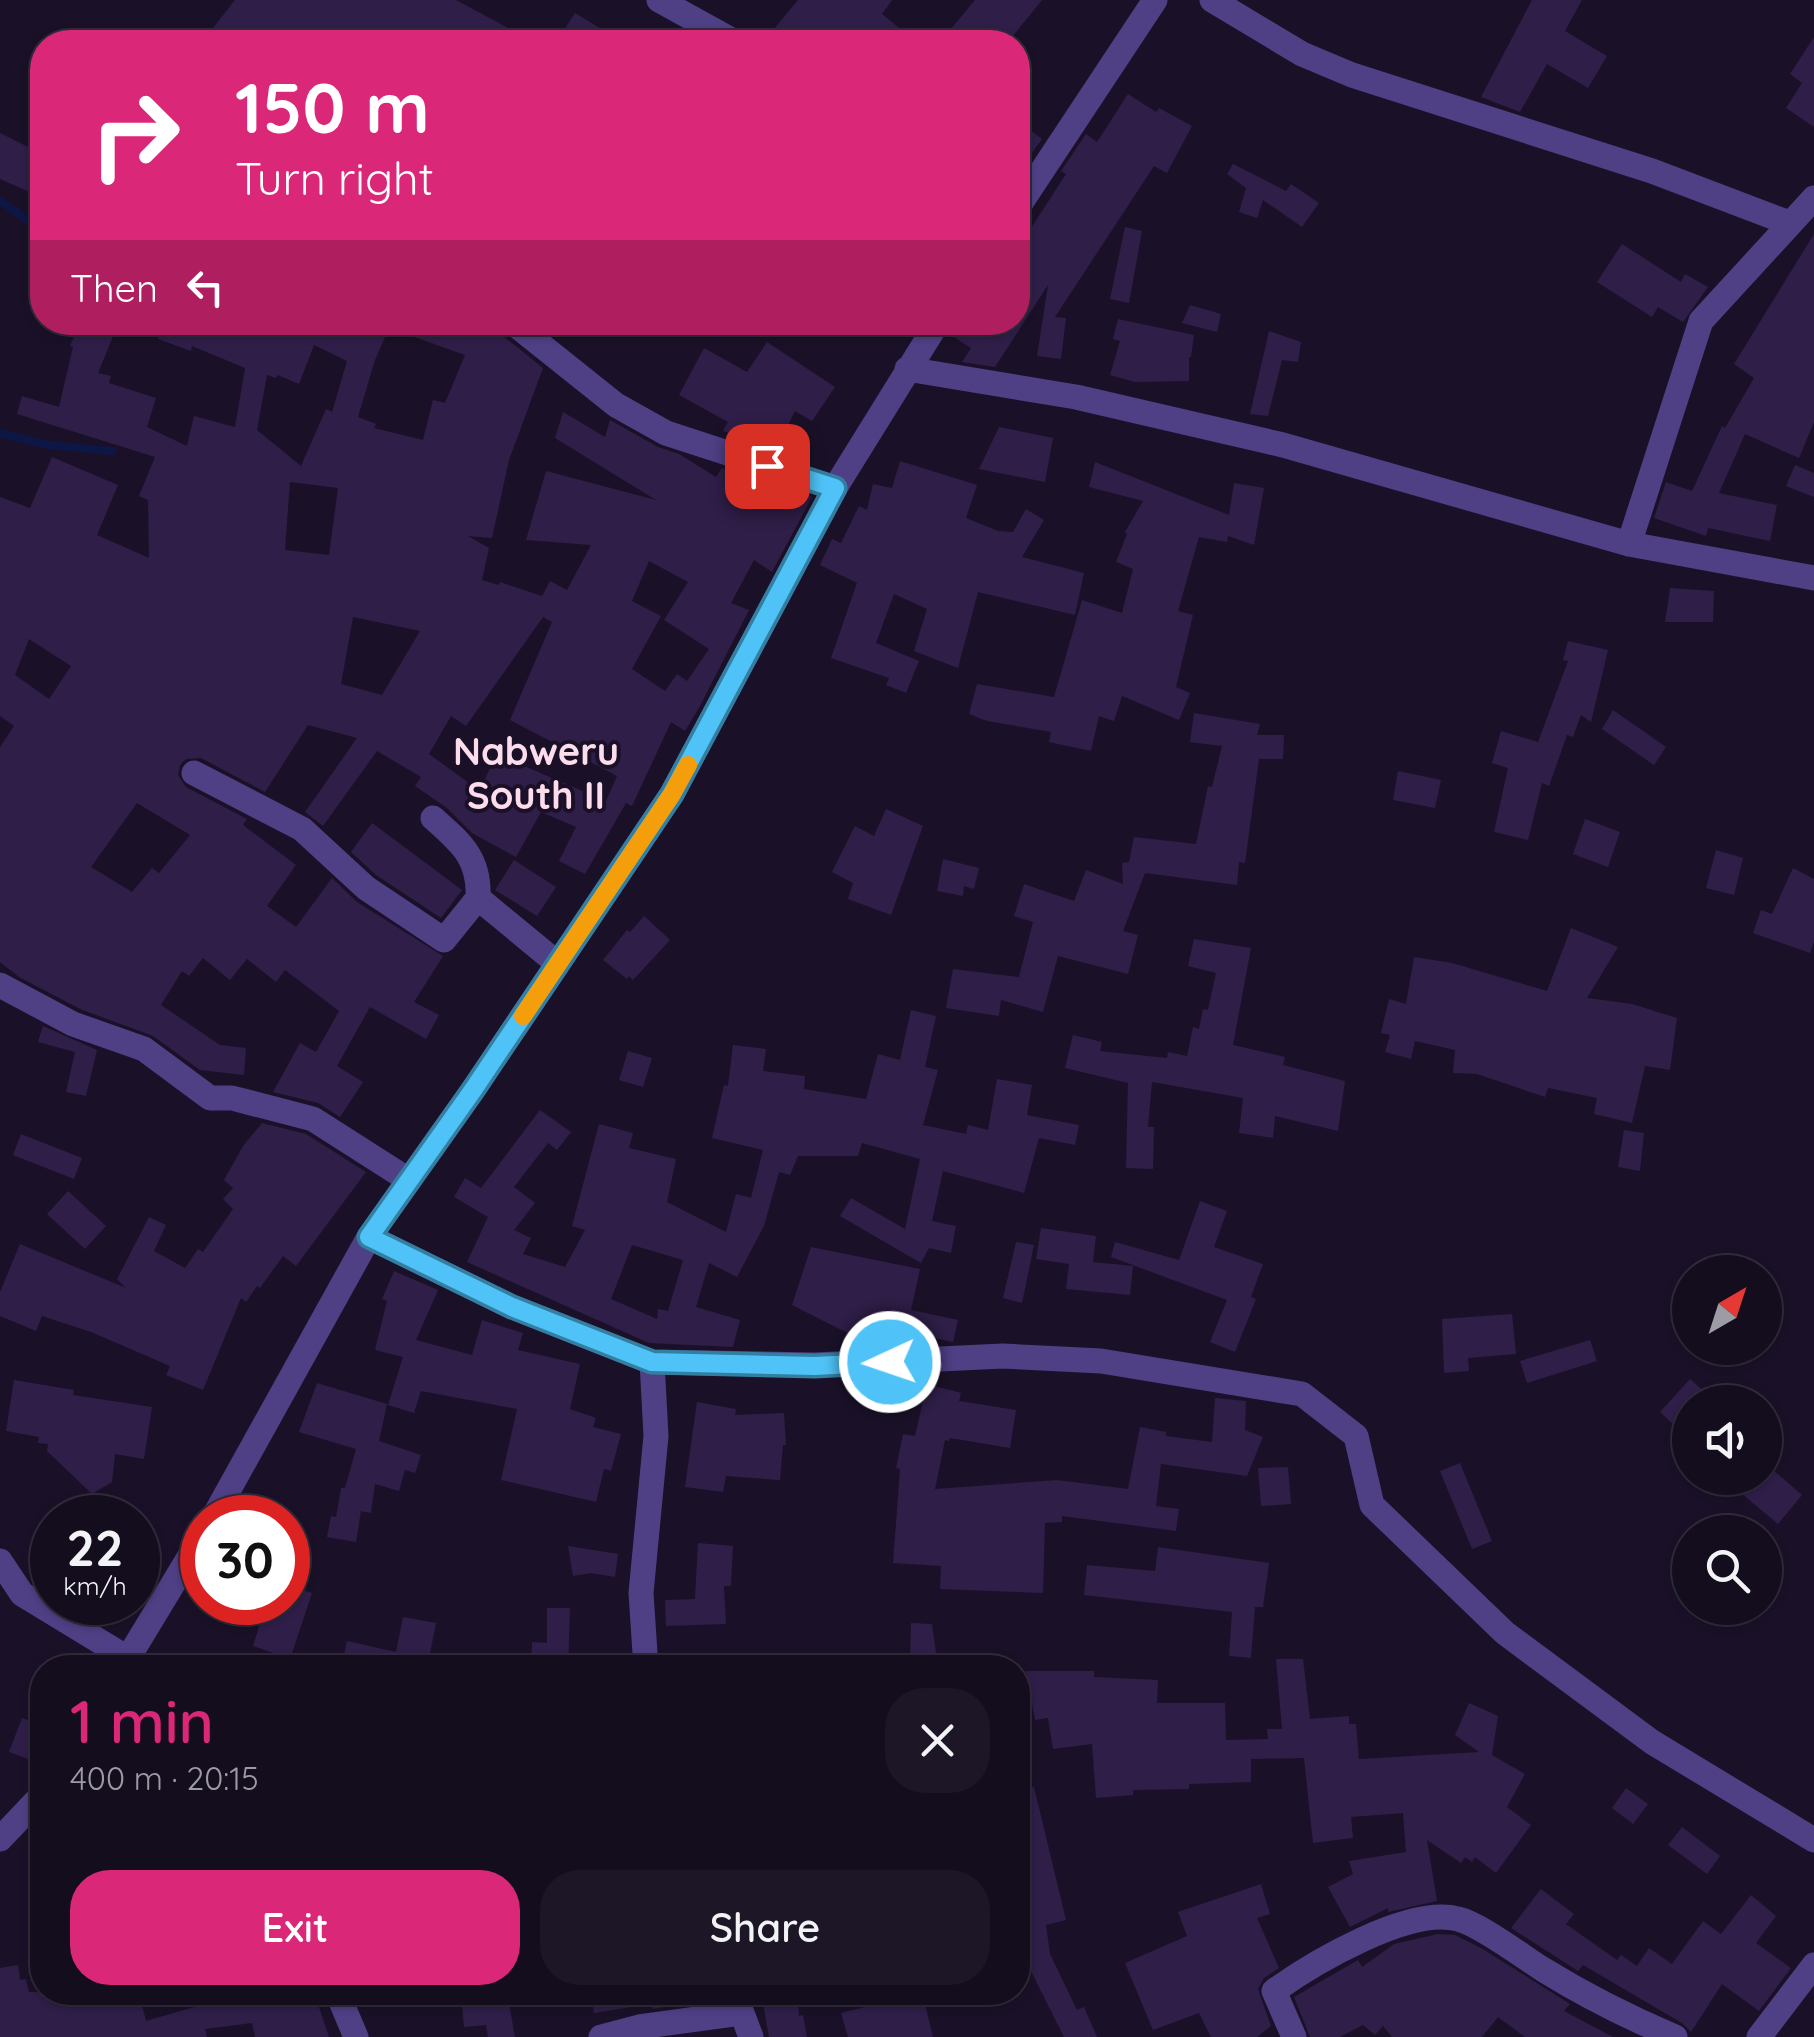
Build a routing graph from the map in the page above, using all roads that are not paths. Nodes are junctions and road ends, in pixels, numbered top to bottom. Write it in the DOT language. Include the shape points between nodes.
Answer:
graph roads {
  1 [pos="659,0"];
  2 [pos="1155,0"];
  3 [pos="1212,0"];
  4 [pos="713,30"];
  5 [pos="1030,181"];
  6 [pos="1814,198"];
  7 [pos="1790,223"];
  8 [pos="528,335"];
  9 [pos="929,335"];
  10 [pos="907,369"];
  11 [pos="835,488"];
  12 [pos="1630,544"];
  13 [pos="1814,578"];
  14 [pos="194,773"];
  15 [pos="433,818"];
  16 [pos="478,898"];
  17 [pos="558,964"];
  18 [pos="0,985"];
  19 [pos="407,1179"];
  20 [pos="369,1237"];
  21 [pos="652,1362"];
  22 [pos="226,1495"];
  23 [pos="0,1561"];
  24 [pos="180,1572"];
  25 [pos="113,1655"];
  26 [pos="130,1655"];
  27 [pos="642,1655"];
  28 [pos="30,1806"];
  29 [pos="3,1832"];
  30 [pos="1814,1840"];
  31 [pos="1814,1965"];
  32 [pos="342,2005"];
  33 [pos="742,2014"];
  34 [pos="356,2037"];
  35 [pos="601,2037"];
  36 [pos="1294,2037"];
  37 [pos="1675,2037"];
  38 [pos="1758,2037"];
  1 -- 4 [label="street"];
  2 -- 5 [label="street"];
  3 -- 7 [label="street" via="1302,54 1352,75 1652,171"];
  6 -- 7 [label="street"];
  7 -- 12 [label="street" via="1702,321"];
  8 -- 11 [label="street" via="616,406 666,433"];
  9 -- 10 [label="street"];
  10 -- 11 [label="street"];
  10 -- 12 [label="street" via="1076,397 1283,445"];
  11 -- 17 [label="street" via="672,794"];
  12 -- 13 [label="street"];
  14 -- 16 [label="street" via="302,829 366,888 444,940"];
  15 -- 16 [label="street" via="465,847 479,876"];
  16 -- 17 [label="street"];
  17 -- 19 [label="street"];
  18 -- 19 [label="street" via="73,1024 144,1049 210,1098 313,1119"];
  19 -- 20 [label="street"];
  20 -- 21 [label="street" via="512,1307"];
  20 -- 22 [label="street"];
  21 -- 27 [label="street" via="656,1436"];
  21 -- 30 [label="street" via="815,1366 1003,1356 1101,1361 1302,1394 1356,1436 1372,1504 1505,1633 1652,1742"];
  23 -- 25 [label="street" via="22,1594"];
  24 -- 26 [label="street"];
  28 -- 29 [label="street"];
  31 -- 38 [label="street"];
  32 -- 34 [label="street"];
  33 -- 35 [label="street"];
  36 -- 37 [label="street" via="1274,1991 1354,1944 1422,1918 1458,1918"];
}
